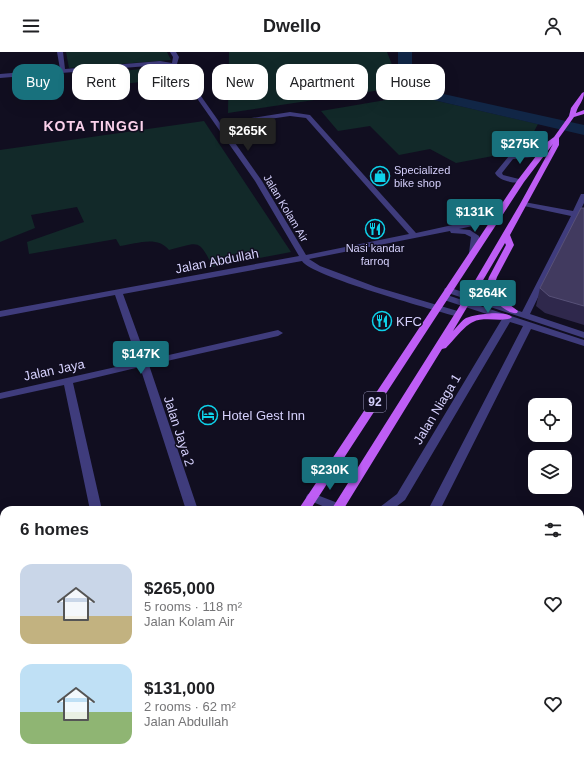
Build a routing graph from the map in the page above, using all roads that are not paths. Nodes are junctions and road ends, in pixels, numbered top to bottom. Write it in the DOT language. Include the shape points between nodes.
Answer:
graph roads {
  1 [pos="60,52"];
  2 [pos="173,52"];
  3 [pos="62,64"];
  4 [pos="148,64"];
  5 [pos="174,64"];
  6 [pos="138,65"];
  7 [pos="64,71"];
  8 [pos="12,75"];
  9 [pos="0,76"];
  10 [pos="584,94"];
  11 [pos="201,100"];
  12 [pos="584,112"];
  13 [pos="572,116"];
  14 [pos="218,125"];
  15 [pos="556,138"];
  16 [pos="540,154"];
  17 [pos="521,181"];
  18 [pos="584,196"];
  19 [pos="524,204"];
  20 [pos="501,211"];
  21 [pos="575,215"];
  22 [pos="584,216"];
  23 [pos="439,230"];
  24 [pos="414,235"];
  25 [pos="506,235"];
  26 [pos="473,253"];
  27 [pos="303,258"];
  28 [pos="118,293"];
  29 [pos="446,293"];
  30 [pos="468,300"];
  31 [pos="437,307"];
  32 [pos="0,314"];
  33 [pos="458,314"];
  34 [pos="511,314"];
  35 [pos="527,320"];
  36 [pos="278,333"];
  37 [pos="584,335"];
  38 [pos="584,343"];
  39 [pos="434,353"];
  40 [pos="144,364"];
  41 [pos="68,381"];
  42 [pos="0,396"];
  43 [pos="312,497"];
  44 [pos="95,506"];
  45 [pos="191,506"];
  46 [pos="306,506"];
  47 [pos="333,506"];
  48 [pos="342,506"];
  49 [pos="389,506"];
  50 [pos="436,506"];
  1 -- 3 [label="street"];
  2 -- 5 [label="street" via="176,57"];
  4 -- 5 [label="street"];
  6 -- 7 [label="street"];
  8 -- 9 [label="street"];
  10 -- 13 [label="main road, 92" via="574,108"];
  11 -- 14 [label="street, Jalan Kolam Air"];
  12 -- 13 [label="main road"];
  13 -- 15 [label="main road, 92"];
  14 -- 24 [label="street" via="290,114 308,116"];
  14 -- 27 [label="street, Jalan Kolam Air" via="258,181"];
  15 -- 16 [label="main road, 92"];
  15 -- 19 [label="main road, 92" via="556,145"];
  16 -- 17 [label="main road, 92"];
  16 -- 17 [label="street" via="511,156 498,173 500,177"];
  17 -- 20 [label="main road, 92"];
  18 -- 21 [label="street"];
  19 -- 21 [label="street"];
  19 -- 25 [label="main road, 92"];
  20 -- 23 [label="street, Jalan Abdullah" via="483,221"];
  20 -- 26 [label="main road, 92"];
  21 -- 22 [label="street"];
  21 -- 35 [label="street"];
  23 -- 24 [label="street, Jalan Abdullah"];
  23 -- 26 [label="street, Jalan Abdullah" via="473,234 476,240"];
  24 -- 27 [label="street, Jalan Abdullah"];
  25 -- 30 [label="main road, 92"];
  25 -- 34 [label="main road" via="510,245 489,289"];
  26 -- 29 [label="main road, 92"];
  27 -- 28 [label="street, Jalan Abdullah"];
  27 -- 31 [label="street, Jalan Kolam Air" via="317,268 373,289"];
  28 -- 32 [label="street, Jalan Abdullah"];
  28 -- 40 [label="street, Jalan Jaya 2"];
  29 -- 30 [label="street"];
  29 -- 31 [label="main road, 92"];
  30 -- 33 [label="main road, 92"];
  30 -- 34 [label="street"];
  31 -- 33 [label="street, Jalan Kolam Air"];
  31 -- 43 [label="main road, 92"];
  33 -- 39 [label="main road, 92"];
  34 -- 35 [label="street"];
  34 -- 39 [label="main road" via="469,320"];
  34 -- 49 [label="street, Jalan Niaga 1" via="401,496"];
  35 -- 37 [label="street"];
  35 -- 38 [label="street"];
  35 -- 50 [label="street"];
  36 -- 40 [label="street, Jalan Jaya"];
  39 -- 48 [label="main road, 92"];
  40 -- 41 [label="street, Jalan Jaya"];
  40 -- 45 [label="street, Jalan Jaya 2"];
  41 -- 42 [label="street, Jalan Jaya"];
  41 -- 44 [label="street"];
  43 -- 46 [label="main road, 92"];
  43 -- 47 [label="street"];
}
